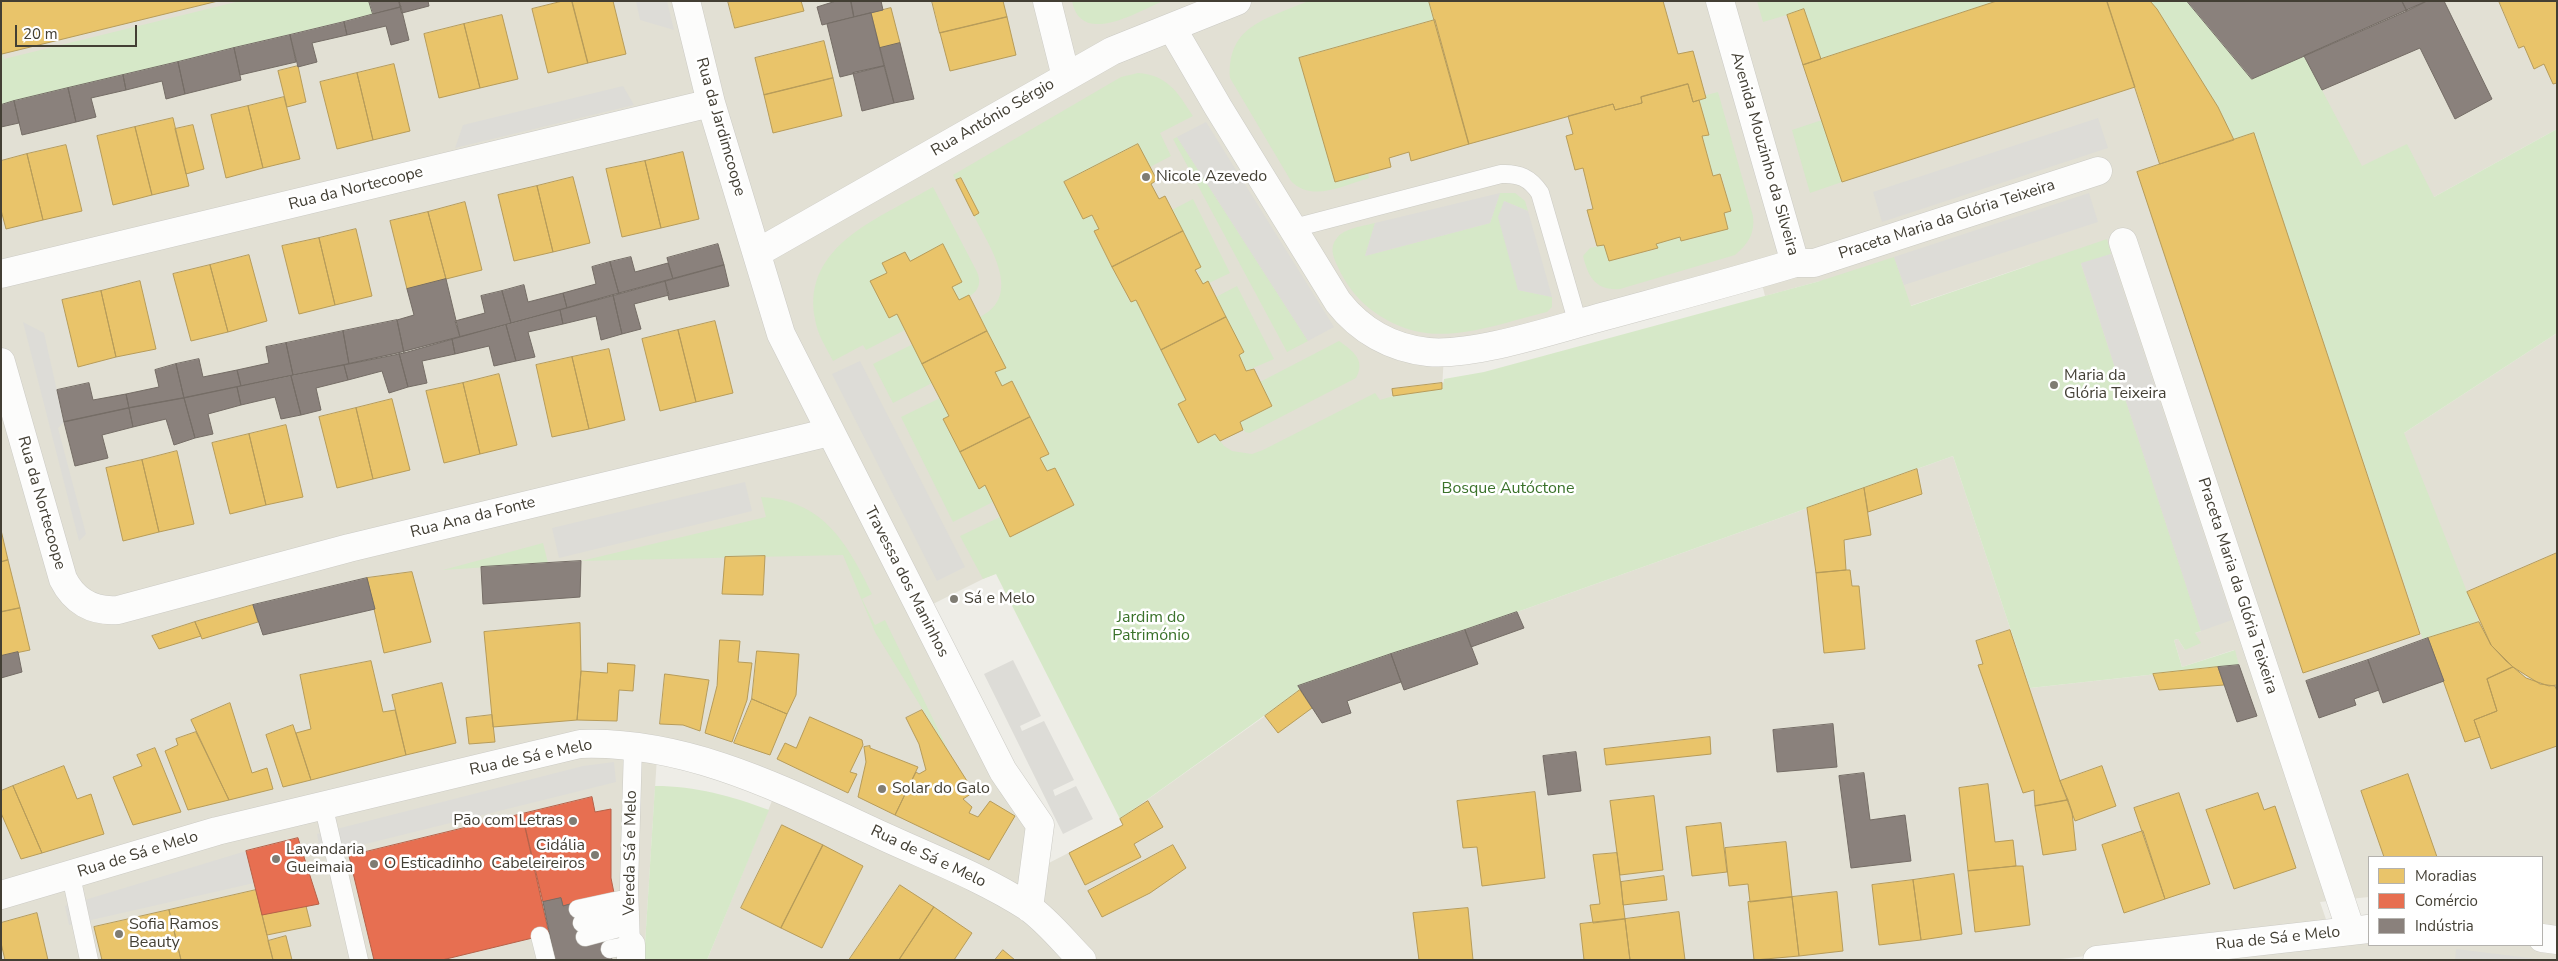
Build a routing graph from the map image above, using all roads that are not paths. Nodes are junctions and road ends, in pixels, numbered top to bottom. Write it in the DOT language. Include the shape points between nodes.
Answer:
graph roads {
  1 [pos="686,1"];
  2 [pos="1047,1"];
  3 [pos="1237,1"];
  4 [pos="1720,1"];
  5 [pos="1172,28"];
  6 [pos="1066,77"];
  7 [pos="711,103"];
  8 [pos="2098,171"];
  9 [pos="1294,228"];
  10 [pos="2123,242"];
  11 [pos="757,252"];
  12 [pos="1795,263"];
  13 [pos="1,274"];
  14 [pos="1578,324"];
  15 [pos="1,362"];
  16 [pos="830,432"];
  17 [pos="118,610"];
  18 [pos="633,747"];
  19 [pos="323,804"];
  20 [pos="71,876"];
  21 [pos="1,895"];
  22 [pos="1029,908"];
  23 [pos="2360,930"];
  24 [pos="627,931"];
  25 [pos="540,936"];
  26 [pos="2543,938"];
  27 [pos="2557,940"];
  28 [pos="89,960"];
  29 [pos="359,960"];
  30 [pos="546,960"];
  31 [pos="1082,960"];
  32 [pos="2097,960"];
  1 -- 7 [label="street, Rua da Jardimcoope"];
  2 -- 6 [label="street"];
  3 -- 5 [label="street, Rua António Sérgio"];
  4 -- 12 [label="street, Avenida Mouzinho da Silveira"];
  5 -- 6 [label="street, Rua António Sérgio" via="1112,51"];
  5 -- 9 [label="street, Avenida Mouzinho da Silveira"];
  6 -- 11 [label="street, Rua António Sérgio"];
  7 -- 11 [label="street, Rua da Jardimcoope"];
  7 -- 13 [label="street, Rua da Nortecoope"];
  8 -- 12 [label="street, Praceta Maria da Glória Teixeira" via="1814,263"];
  9 -- 14 [label="street, Avenida Mouzinho da Silveira" via="1338,302 1369,332 1392,344 1447,353"];
  9 -- 14 [label="lane" via="1501,174 1520,175 1540,193"];
  10 -- 23 [label="street, Praceta Maria da Glória Teixeira"];
  11 -- 16 [label="street, Travessa dos Maninhos" via="781,334"];
  12 -- 14 [label="street, Avenida Mouzinho da Silveira"];
  15 -- 17 [label="street, Rua da Nortecoope" via="63,579 81,602 96,609"];
  16 -- 17 [label="street, Rua Ana da Fonte" via="349,548"];
  16 -- 22 [label="street, Travessa dos Maninhos" via="1003,771 1040,825"];
  18 -- 19 [label="street, Rua de Sá e Melo" via="580,744"];
  18 -- 22 [label="street, Rua de Sá e Melo" via="691,758 773,784 981,880"];
  18 -- 24 [label="lane, Vereda Sá e Melo"];
  19 -- 20 [label="street, Rua de Sá e Melo" via="217,831"];
  19 -- 29 [label="lane"];
  20 -- 21 [label="street, Rua de Sá e Melo"];
  20 -- 28 [label="lane"];
  22 -- 31 [label="street, Rua de Sá e Melo"];
  23 -- 32 [label="street, Rua de Sá e Melo"];
  24 -- 24 [label="lane" via="585,915"];
  25 -- 30 [label="lane"];
  26 -- 27 [label="street"];
}
